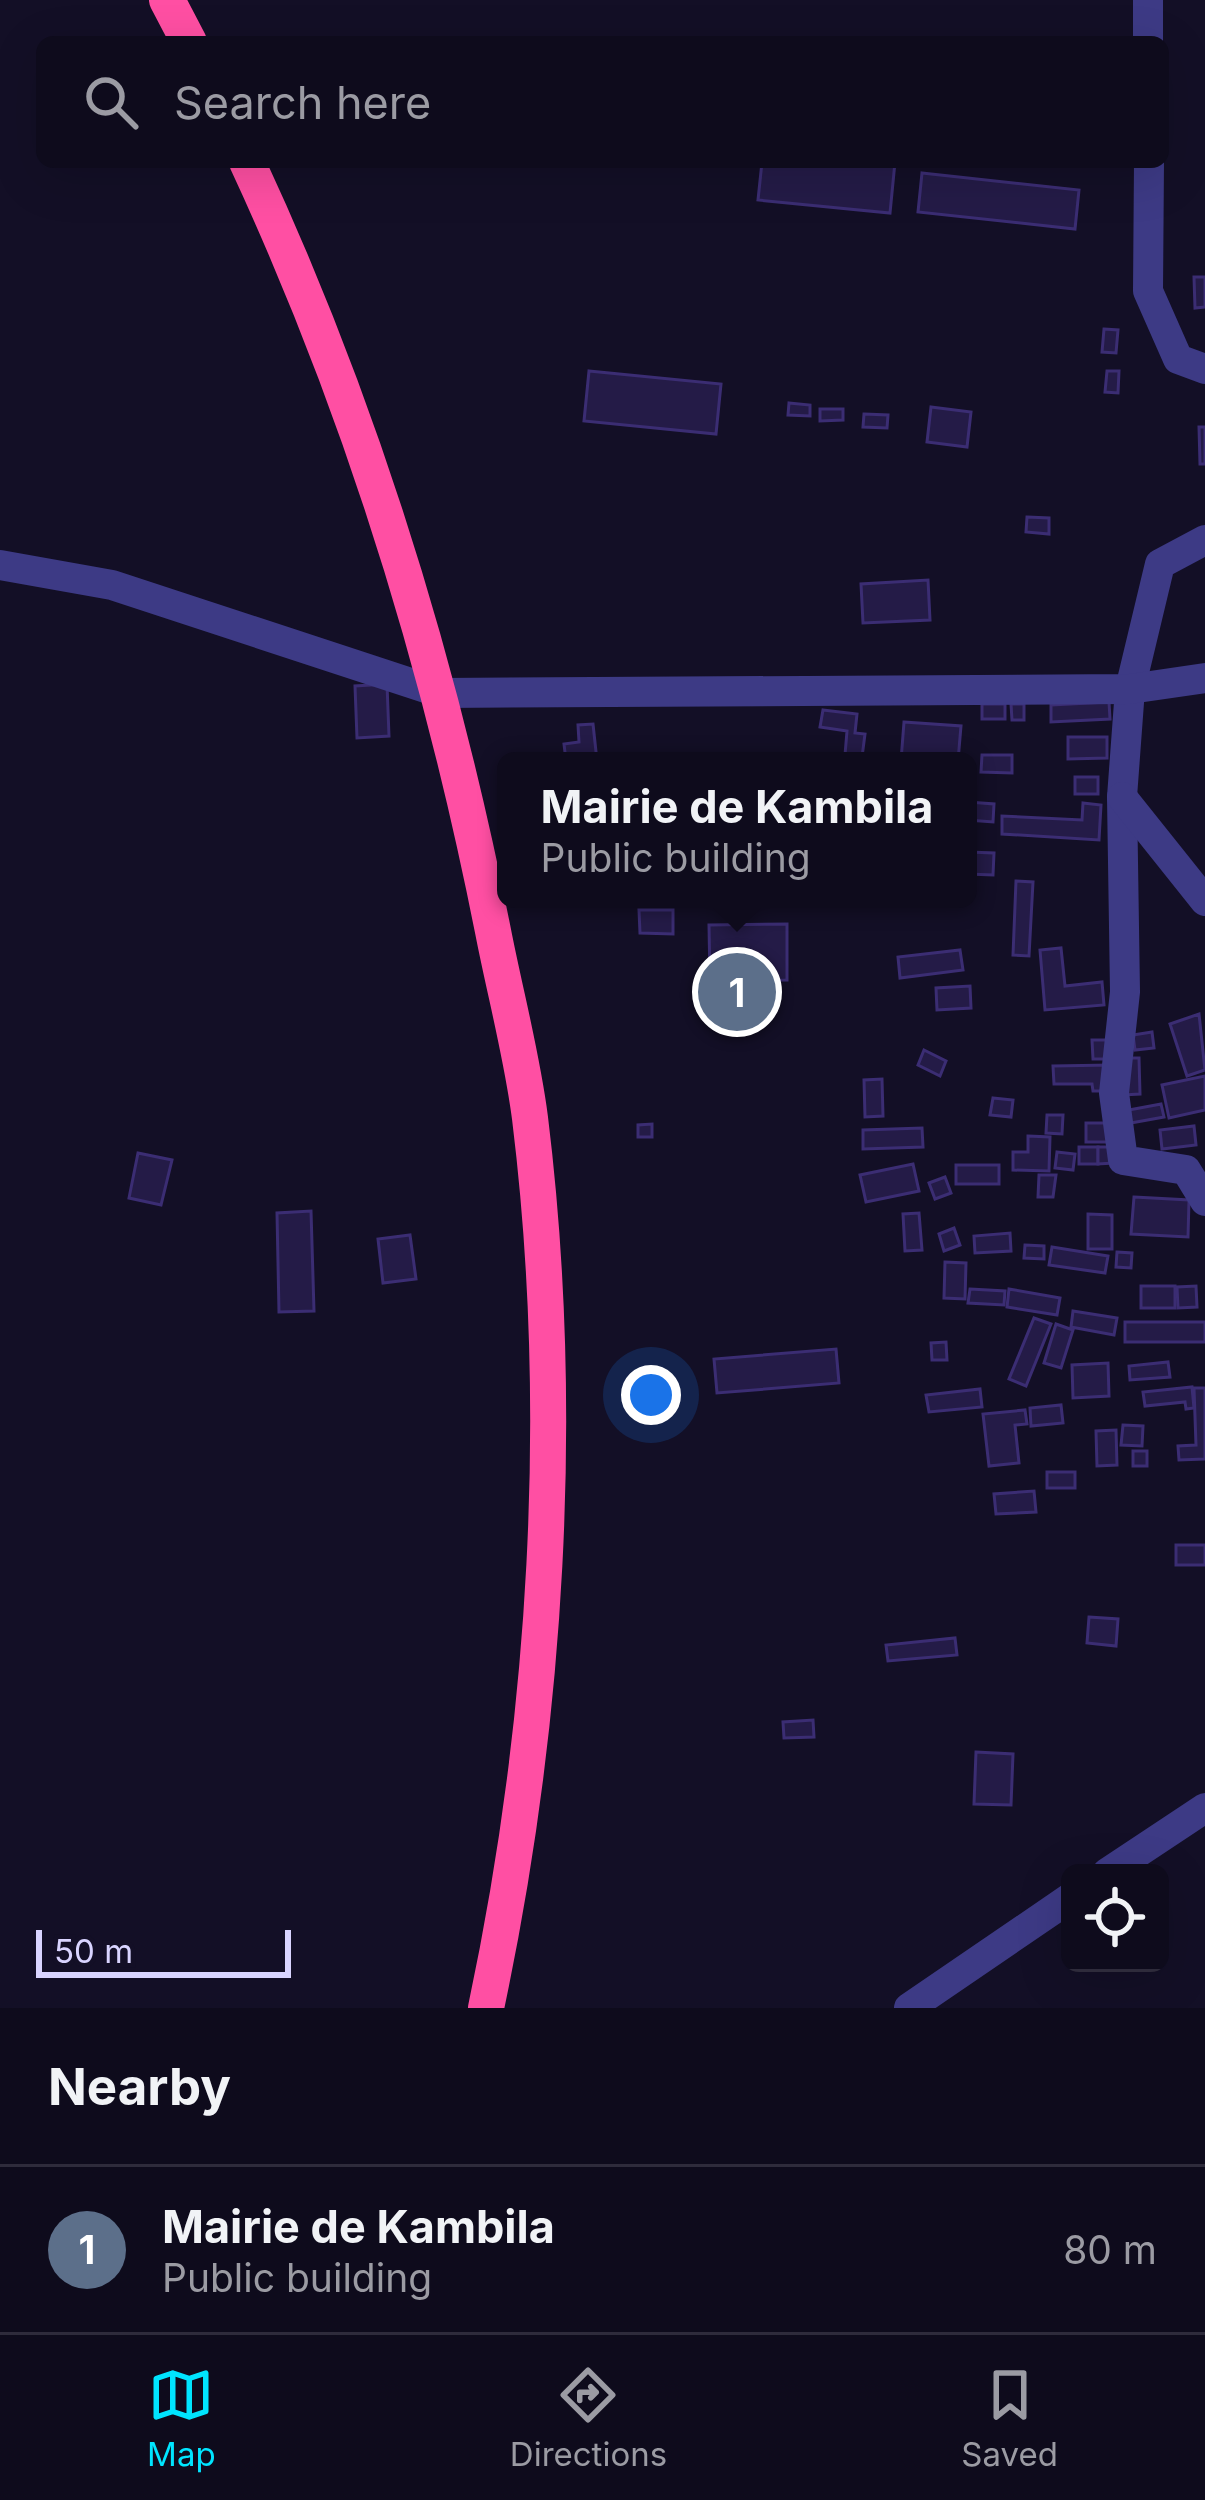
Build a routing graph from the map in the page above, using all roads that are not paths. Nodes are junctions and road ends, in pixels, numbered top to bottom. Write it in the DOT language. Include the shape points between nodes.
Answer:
graph roads {
  1 [pos="167,0"];
  2 [pos="1148,0"];
  3 [pos="186,36"];
  4 [pos="1148,36"];
  5 [pos="250,168"];
  6 [pos="1148,168"];
  7 [pos="1205,369"];
  8 [pos="1205,540"];
  9 [pos="0,565"];
  10 [pos="1205,679"];
  11 [pos="1130,689"];
  12 [pos="441,693"];
  13 [pos="1122,797"];
  14 [pos="1205,901"];
  15 [pos="1205,1201"];
  16 [pos="1205,1808"];
  17 [pos="1121,1864"];
  18 [pos="1061,1904"];
  19 [pos="486,2008"];
  20 [pos="909,2008"];
  1 -- 3 [label="highway"];
  2 -- 4 [label="street"];
  5 -- 12 [label="highway" via="378,481"];
  6 -- 7 [label="street" via="1148,291 1178,359"];
  8 -- 11 [label="street" via="1160,565"];
  9 -- 12 [label="street" via="112,585"];
  10 -- 11 [label="street"];
  11 -- 12 [label="street"];
  11 -- 13 [label="street"];
  12 -- 19 [label="highway" via="530,1116 542,1298 548,1570"];
  13 -- 14 [label="street"];
  13 -- 15 [label="street" via="1125,992 1114,1093 1123,1160 1186,1170"];
  16 -- 17 [label="street"];
  18 -- 20 [label="street"];
}
